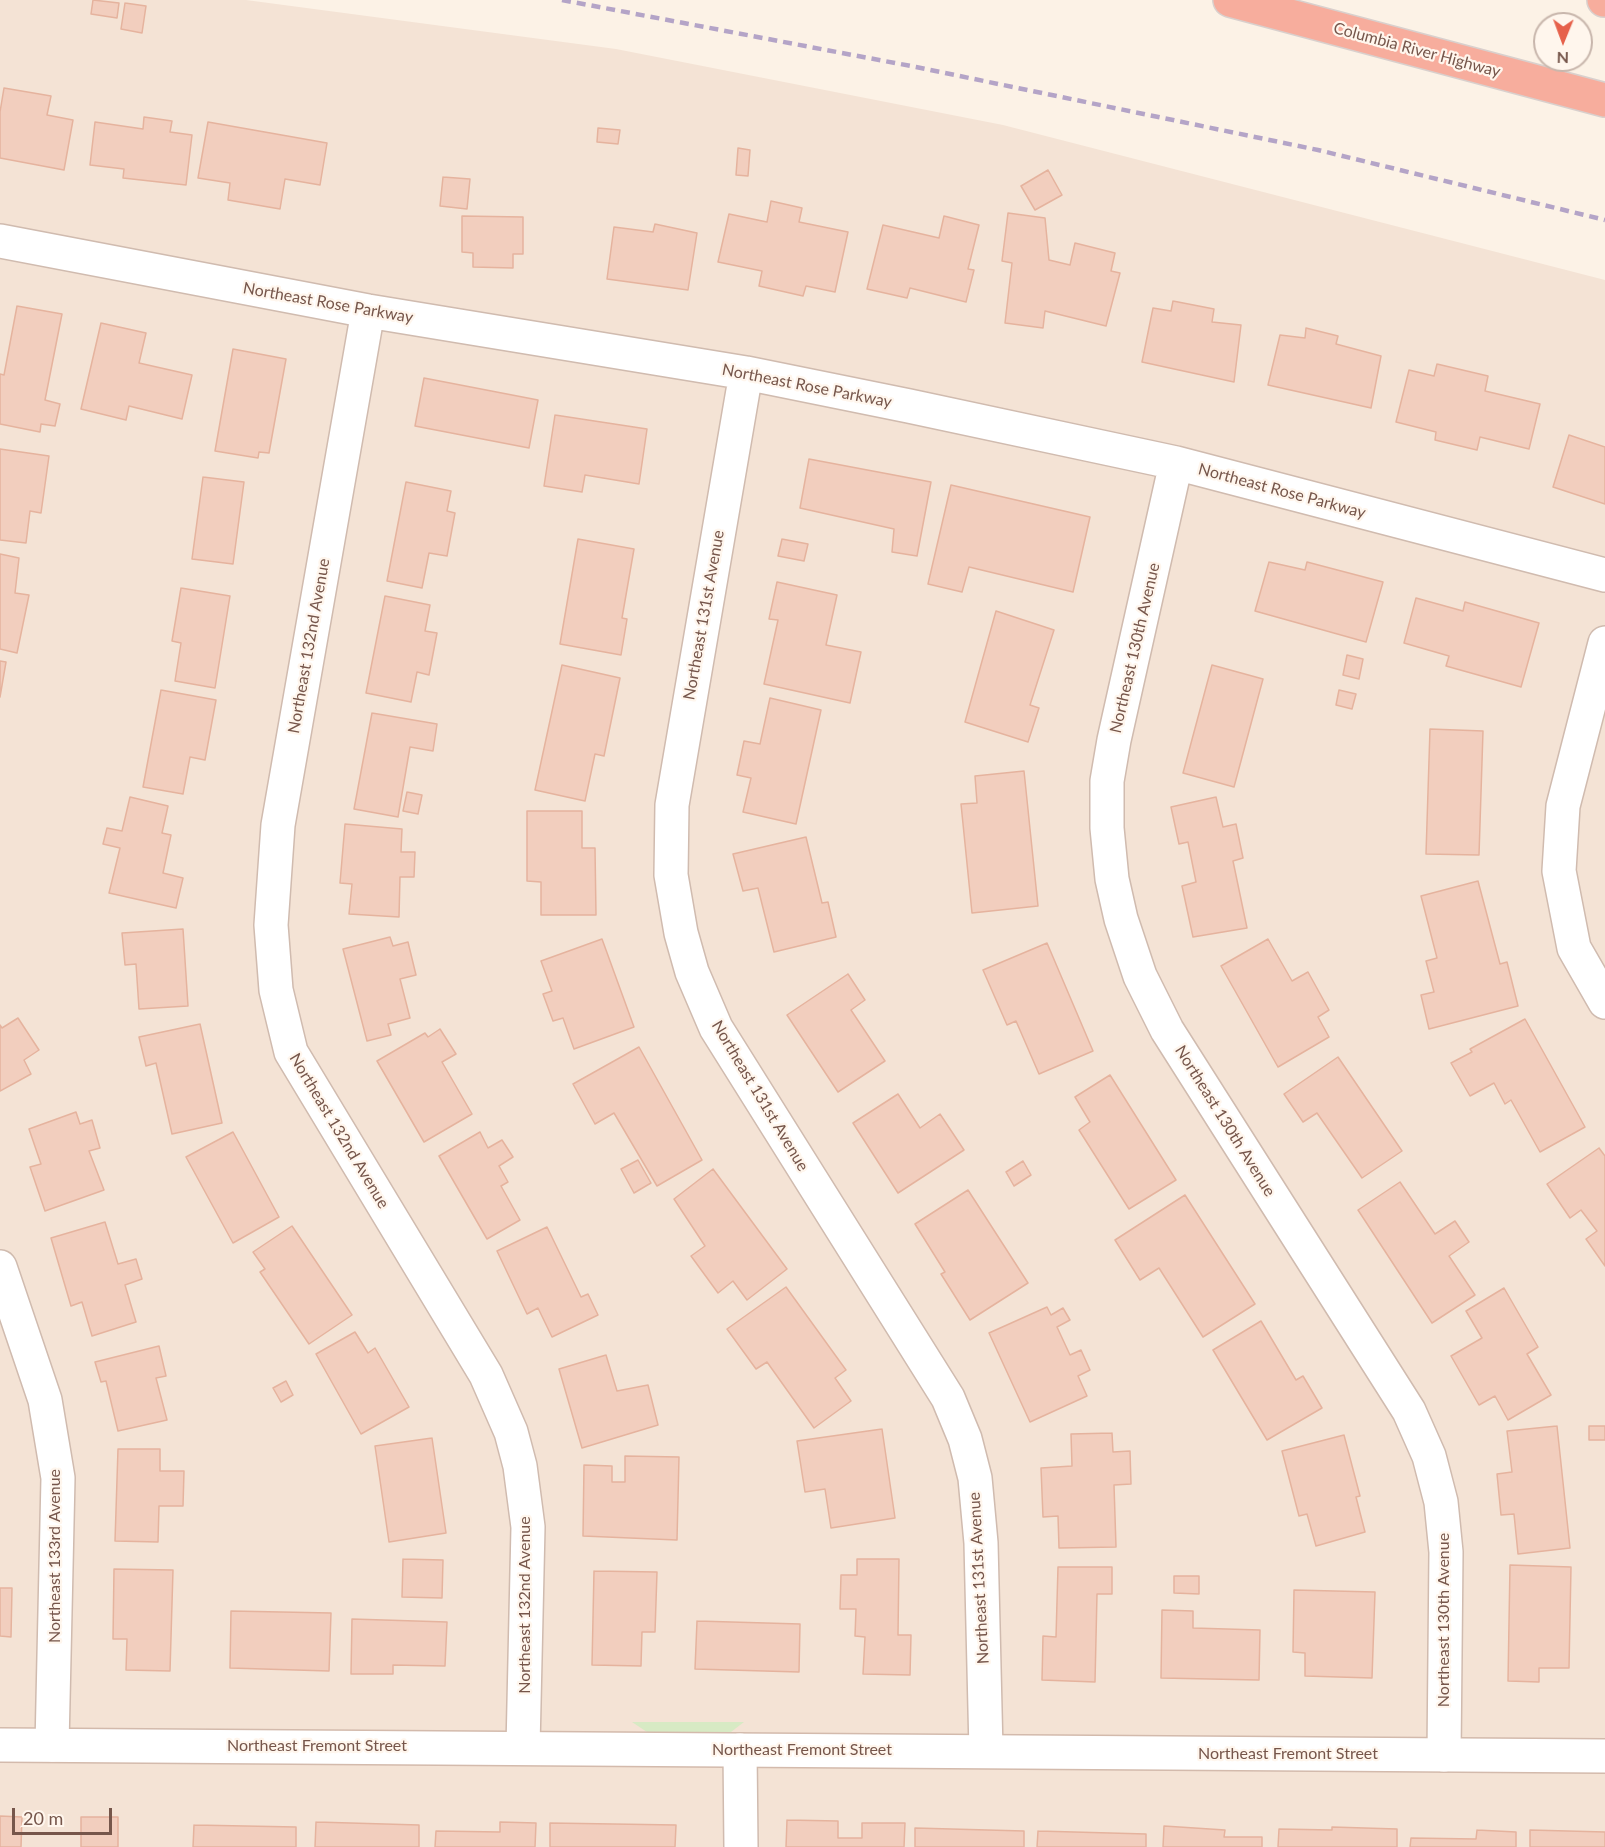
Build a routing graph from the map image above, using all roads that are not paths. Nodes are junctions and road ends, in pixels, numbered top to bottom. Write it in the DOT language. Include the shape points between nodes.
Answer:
graph roads {
  1 [pos="1230,0"];
  2 [pos="1605,100"];
  3 [pos="0,241"];
  4 [pos="368,311"];
  5 [pos="746,373"];
  6 [pos="1176,463"];
  7 [pos="1605,575"];
  8 [pos="1605,643"];
  9 [pos="1605,1002"];
  10 [pos="2,1284"];
  11 [pos="0,1744"];
  12 [pos="52,1745"];
  13 [pos="523,1747"];
  14 [pos="740,1750"];
  15 [pos="986,1751"];
  16 [pos="1444,1755"];
  17 [pos="1605,1756"];
  18 [pos="741,1847"];
  1 -- 2 [label="highway, Columbia River Highway"];
  3 -- 4 [label="street, Northeast Rose Parkway"];
  4 -- 5 [label="street, Northeast Rose Parkway"];
  4 -- 13 [label="street, Northeast 132nd Avenue" via="278,825 271,925 276,990 291,1052 486,1375 511,1432 528,1527"];
  5 -- 6 [label="street, Northeast Rose Parkway"];
  5 -- 15 [label="street, Northeast 131st Avenue" via="672,805 671,876 692,972 716,1028 948,1398 965,1438 975,1478 981,1543"];
  6 -- 7 [label="street, Northeast Rose Parkway"];
  6 -- 16 [label="street, Northeast 130th Avenue" via="1107,781 1112,879 1140,976 1167,1030 1409,1411 1429,1456 1441,1502 1446,1552"];
  8 -- 9 [label="street" via="1563,806 1558,871 1574,948"];
  10 -- 12 [label="street, Northeast 133rd Avenue" via="45,1400 58,1478"];
  11 -- 12 [label="street, Northeast Fremont Street"];
  12 -- 13 [label="street, Northeast Fremont Street"];
  13 -- 14 [label="street, Northeast Fremont Street"];
  14 -- 15 [label="street, Northeast Fremont Street"];
  14 -- 18 [label="street"];
  15 -- 16 [label="street, Northeast Fremont Street"];
  16 -- 17 [label="street, Northeast Fremont Street"];
}
